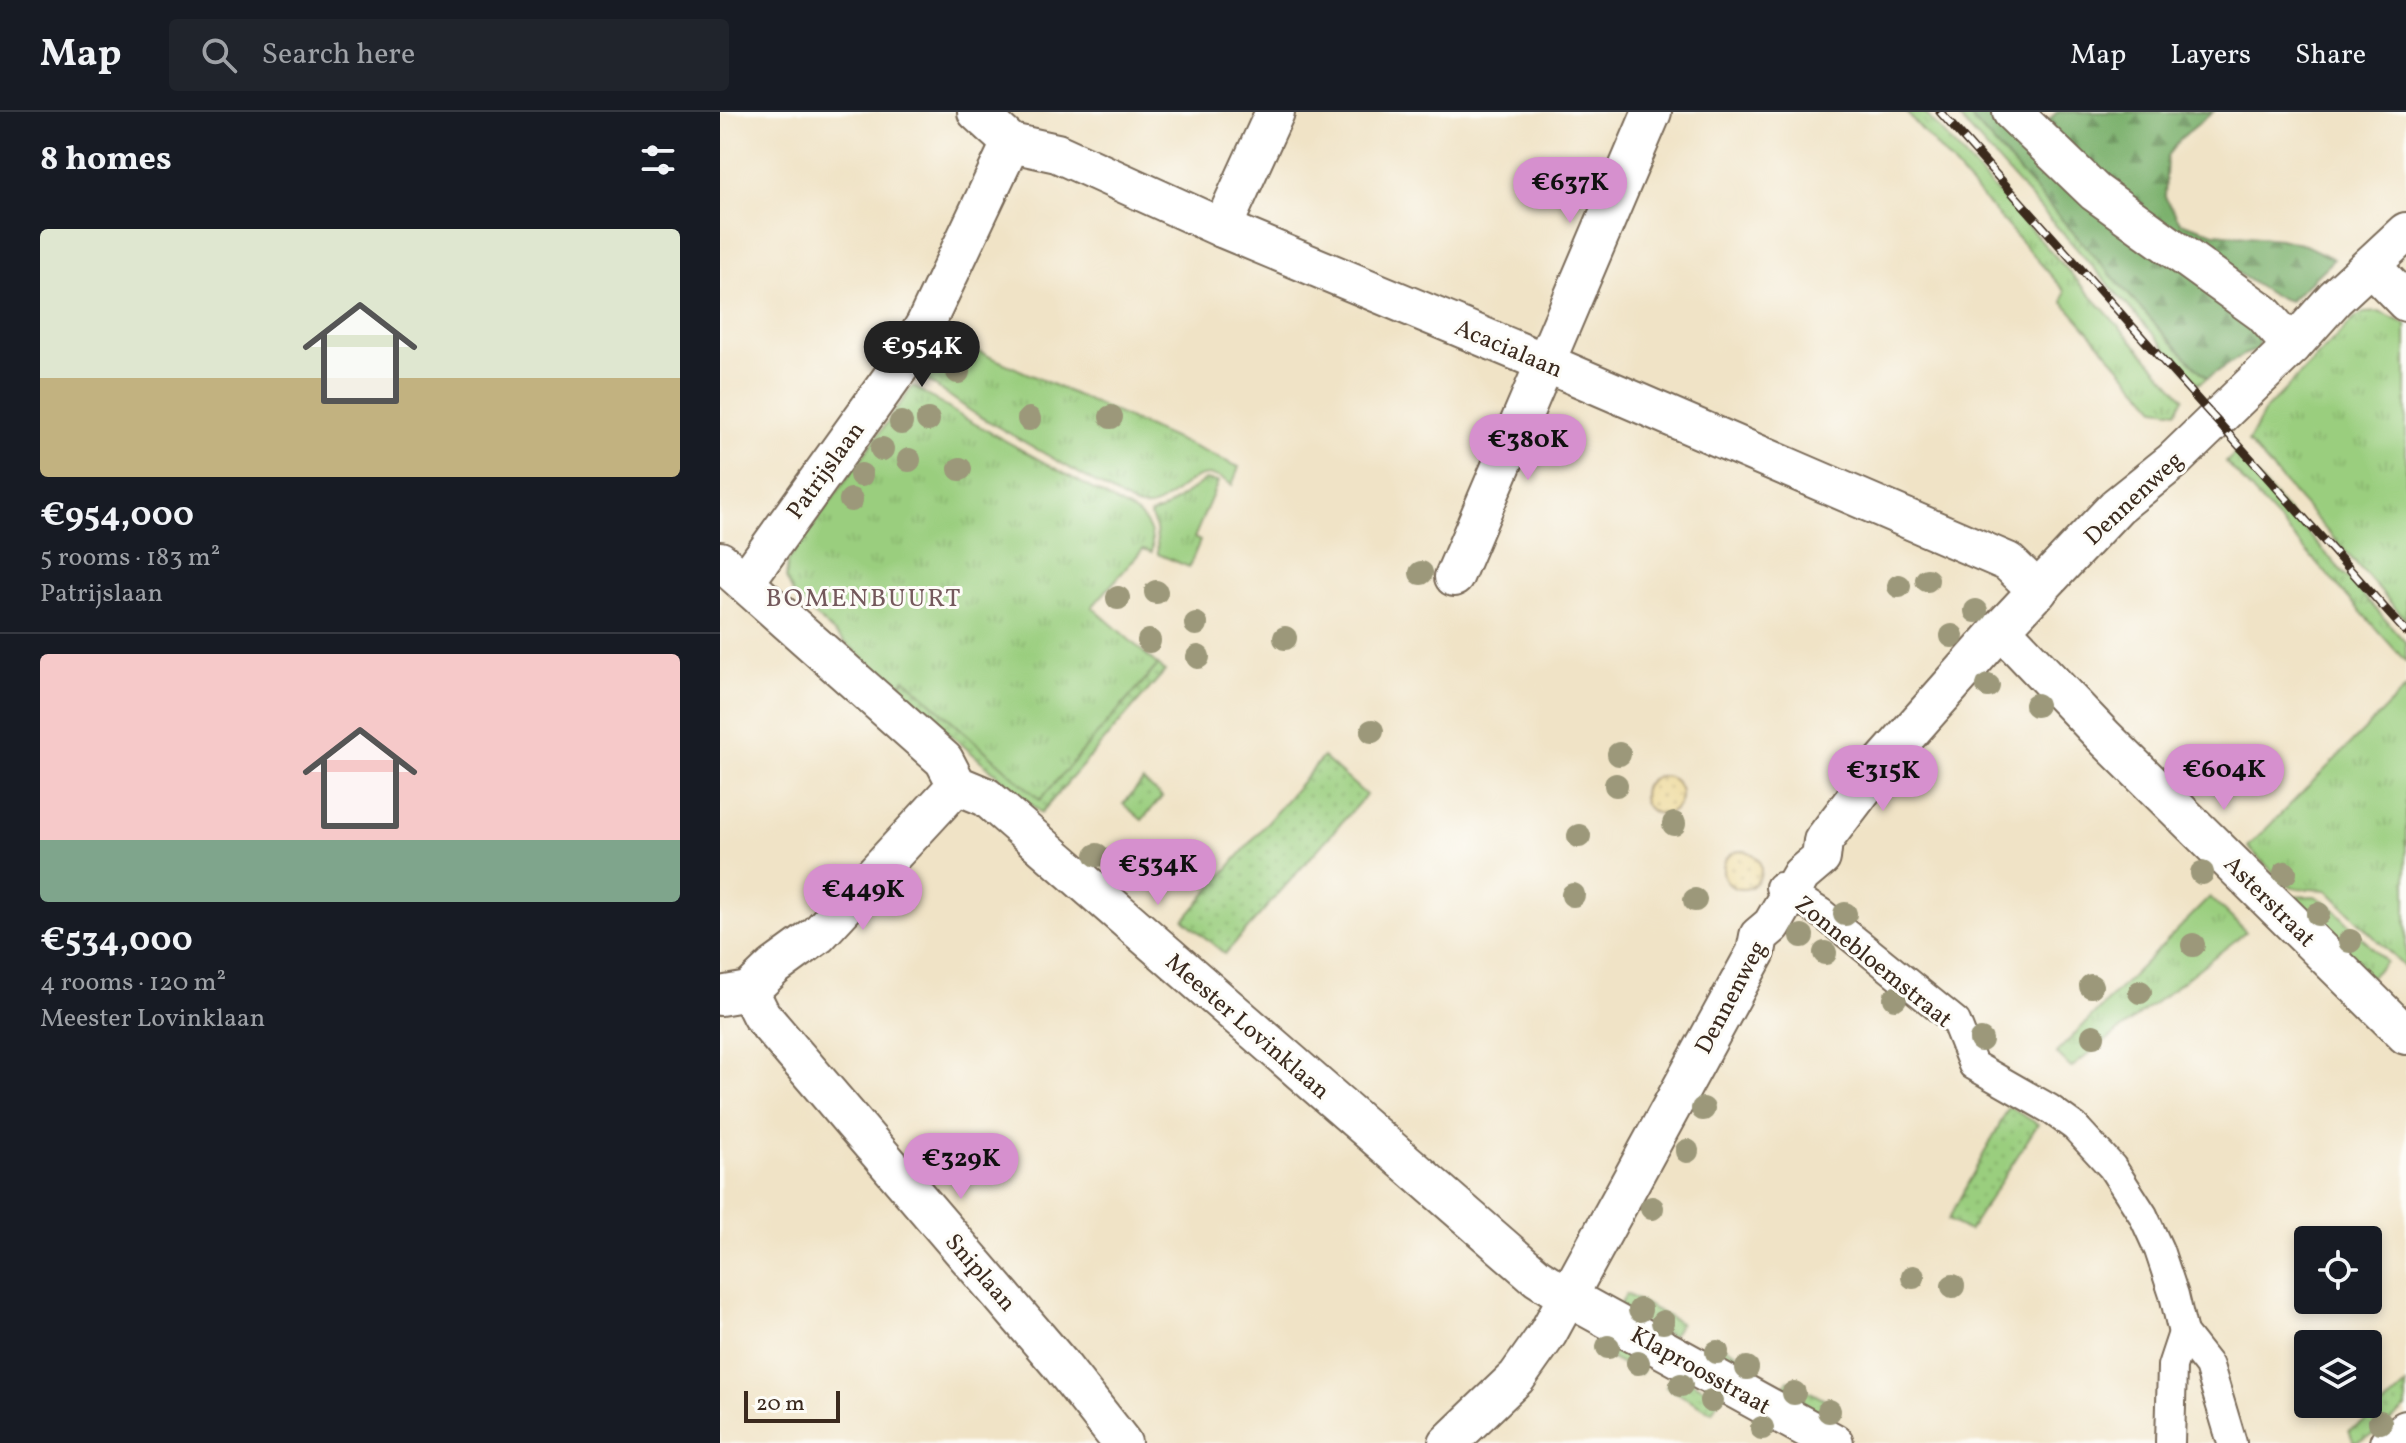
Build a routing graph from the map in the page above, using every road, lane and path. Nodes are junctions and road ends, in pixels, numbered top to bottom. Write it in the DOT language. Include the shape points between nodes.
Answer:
graph roads {
  1 [pos="977,112"];
  2 [pos="1275,112"];
  3 [pos="1652,112"];
  4 [pos="2012,112"];
  5 [pos="1011,143"];
  6 [pos="1222,228"];
  7 [pos="2406,232"];
  8 [pos="2371,266"];
  9 [pos="2406,302"];
  10 [pos="2292,346"];
  11 [pos="1546,363"];
  12 [pos="732,572"];
  13 [pos="1454,577"];
  14 [pos="2038,591"];
  15 [pos="2001,629"];
  16 [pos="957,785"];
  17 [pos="1785,890"];
  18 [pos="735,994"];
  19 [pos="2406,1035"];
  20 [pos="1568,1297"];
  21 [pos="2183,1333"];
  22 [pos="2406,1430"];
  23 [pos="1122,1443"];
  24 [pos="1448,1443"];
  25 [pos="1834,1443"];
  26 [pos="2170,1443"];
  27 [pos="2232,1443"];
  28 [pos="2389,1443"];
  1 -- 5 [label="street"];
  2 -- 6 [label="street"];
  3 -- 11 [label="street"];
  4 -- 10 [label="street" via="2095,192 2263,313"];
  5 -- 6 [label="street, Acacialaan" via="1057,153"];
  5 -- 12 [label="street, Patrijslaan" via="925,325 898,369"];
  6 -- 11 [label="street, Acacialaan"];
  7 -- 8 [label="street, Dennenweg"];
  8 -- 9 [label="street"];
  8 -- 10 [label="street, Dennenweg"];
  10 -- 14 [label="street, Dennenweg" via="2173,461 2117,506"];
  11 -- 13 [label="street"];
  11 -- 14 [label="street, Acacialaan" via="2008,562"];
  12 -- 16 [label="street, Meester Lovinklaan" via="944,760"];
  14 -- 15 [label="street, Dennenweg"];
  15 -- 17 [label="street, Dennenweg" via="1884,761 1823,841 1821,858"];
  15 -- 19 [label="street, Asterstraat"];
  16 -- 18 [label="street" via="818,935"];
  16 -- 20 [label="street, Meester Lovinklaan" via="986,797 1537,1277"];
  17 -- 20 [label="street, Dennenweg" via="1772,925 1759,936 1756,952"];
  17 -- 21 [label="street, Zonnebloemstraat" via="1956,1022 1973,1065 2075,1127 2112,1167 2159,1250"];
  18 -- 23 [label="street, Sniplaan" via="761,1015"];
  20 -- 24 [label="street, Dennenweg" via="1517,1377"];
  20 -- 25 [label="street, Klaproosstraat"];
  21 -- 26 [label="street, Zonnebloemstraat" via="2172,1366"];
  21 -- 27 [label="street, Zonnebloemstraat" via="2209,1366"];
  22 -- 28 [label="street"];
}
